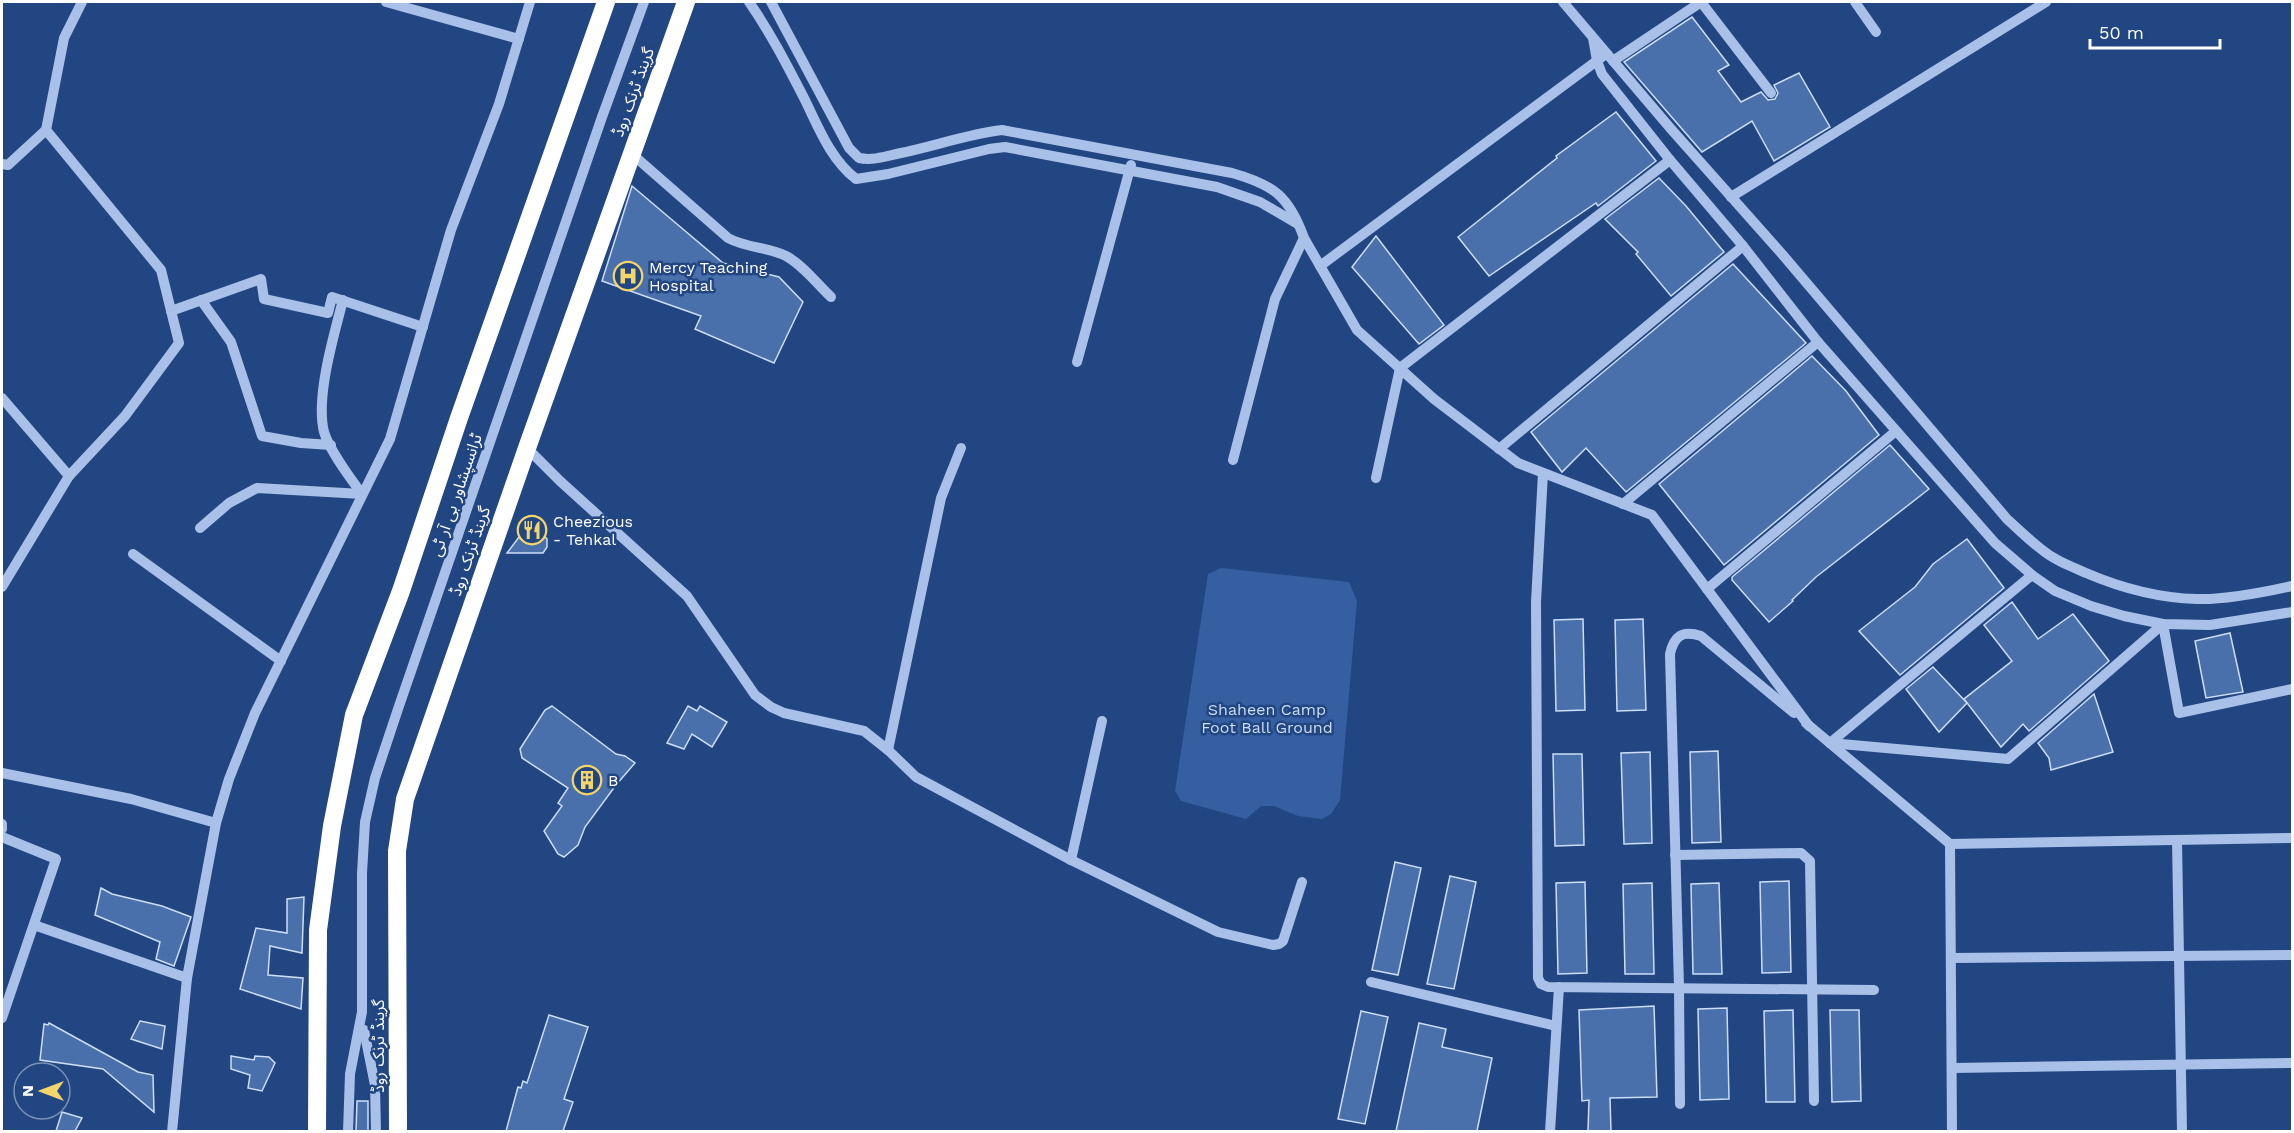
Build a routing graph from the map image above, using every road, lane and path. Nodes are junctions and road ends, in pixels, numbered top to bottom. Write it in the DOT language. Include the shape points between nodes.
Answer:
graph roads {
  1 [pos="82,2"];
  2 [pos="386,2"];
  3 [pos="530,2"];
  4 [pos="606,2"];
  5 [pos="644,2"];
  6 [pos="686,2"];
  7 [pos="749,2"];
  8 [pos="771,2"];
  9 [pos="1563,2"];
  10 [pos="1701,2"];
  11 [pos="1855,2"];
  12 [pos="2046,2"];
  13 [pos="1876,32"];
  14 [pos="1593,38"];
  15 [pos="519,39"];
  16 [pos="1610,57"];
  17 [pos="1597,61"];
  18 [pos="1771,93"];
  19 [pos="46,130"];
  20 [pos="632,154"];
  21 [pos="1133,155"];
  22 [pos="1670,160"];
  23 [pos="2,164"];
  24 [pos="1130,171"];
  25 [pos="1731,197"];
  26 [pos="1299,225"];
  27 [pos="1304,238"];
  28 [pos="1743,246"];
  29 [pos="1320,266"];
  30 [pos="831,297"];
  31 [pos="201,300"];
  32 [pos="343,300"];
  33 [pos="171,311"];
  34 [pos="423,327"];
  35 [pos="1818,342"];
  36 [pos="1077,362"];
  37 [pos="1400,368"];
  38 [pos="2,398"];
  39 [pos="1896,431"];
  40 [pos="331,445"];
  41 [pos="527,448"];
  42 [pos="961,448"];
  43 [pos="1499,449"];
  44 [pos="1233,460"];
  45 [pos="1543,473"];
  46 [pos="69,476"];
  47 [pos="1376,478"];
  48 [pos="362,494"];
  49 [pos="1623,504"];
  50 [pos="200,528"];
  51 [pos="133,554"];
  52 [pos="2032,575"];
  53 [pos="2292,586"];
  54 [pos="2,587"];
  55 [pos="1707,589"];
  56 [pos="2292,612"];
  57 [pos="2163,624"];
  58 [pos="281,661"];
  59 [pos="2292,688"];
  60 [pos="1102,721"];
  61 [pos="1809,726"];
  62 [pos="1830,743"];
  63 [pos="888,750"];
  64 [pos="2,773"];
  65 [pos="216,823"];
  66 [pos="2,824"];
  67 [pos="2,829"];
  68 [pos="2,837"];
  69 [pos="2292,838"];
  70 [pos="2177,840"];
  71 [pos="1950,844"];
  72 [pos="1675,855"];
  73 [pos="1071,860"];
  74 [pos="1302,882"];
  75 [pos="34,925"];
  76 [pos="2179,955"];
  77 [pos="2292,955"];
  78 [pos="1951,958"];
  79 [pos="187,978"];
  80 [pos="1371,982"];
  81 [pos="1560,987"];
  82 [pos="1679,987"];
  83 [pos="1814,989"];
  84 [pos="1874,990"];
  85 [pos="362,1012"];
  86 [pos="2,1018"];
  87 [pos="1556,1026"];
  88 [pos="2292,1063"];
  89 [pos="2181,1064"];
  90 [pos="1952,1068"];
  91 [pos="1814,1101"];
  92 [pos="1680,1104"];
  93 [pos="172,1131"];
  94 [pos="317,1131"];
  95 [pos="348,1131"];
  96 [pos="376,1131"];
  97 [pos="398,1131"];
  98 [pos="1550,1131"];
  99 [pos="1952,1131"];
  100 [pos="2182,1131"];
  1 -- 19 [label="street" via="64,38"];
  2 -- 15 [label="street"];
  3 -- 15 [label="street"];
  4 -- 94 [label="highway" via="354,715 332,826 318,930"];
  5 -- 85 [label="street, ٹرانسپشاور بی آر ٹی" via="375,778 362,848"];
  6 -- 20 [label="highway, گرینڈ ٹرنک روڈ"];
  7 -- 24 [label="street" via="833,154 856,179 1005,147"];
  8 -- 21 [label="street" via="858,158 877,158 1002,130"];
  9 -- 14 [label="street"];
  10 -- 16 [label="street"];
  10 -- 18 [label="street"];
  11 -- 13 [label="street"];
  12 -- 25 [label="street"];
  14 -- 16 [label="street"];
  14 -- 17 [label="street"];
  15 -- 34 [label="street" via="499,104 450,230"];
  16 -- 17 [label="street"];
  16 -- 25 [label="street"];
  17 -- 22 [label="street" via="1602,74"];
  17 -- 29 [label="street"];
  19 -- 23 [label="street" via="8,165"];
  19 -- 33 [label="street" via="161,270"];
  20 -- 30 [label="street" via="728,238 786,256"];
  20 -- 41 [label="highway, گرینڈ ٹرنک روڈ"];
  21 -- 24 [label="street"];
  21 -- 26 [label="street" via="1250,178 1285,199"];
  22 -- 28 [label="street"];
  22 -- 37 [label="street"];
  24 -- 26 [label="street" via="1245,195"];
  24 -- 36 [label="street"];
  25 -- 53 [label="street" via="2007,519 2042,550 2105,581 2180,598 2199,599"];
  26 -- 27 [label="street"];
  27 -- 29 [label="street"];
  27 -- 44 [label="street" via="1275,299"];
  28 -- 35 [label="street"];
  28 -- 43 [label="street"];
  29 -- 37 [label="street" via="1356,330"];
  31 -- 32 [label="street" via="261,279 264,299 328,313 332,297"];
  31 -- 33 [label="street"];
  31 -- 40 [label="street" via="231,342 262,436"];
  32 -- 34 [label="street"];
  32 -- 40 [label="street" via="324,386 322,428"];
  33 -- 46 [label="street" via="179,342 125,416"];
  34 -- 48 [label="street" via="390,439"];
  35 -- 39 [label="street"];
  35 -- 49 [label="street"];
  37 -- 43 [label="street"];
  37 -- 47 [label="street"];
  38 -- 46 [label="street"];
  39 -- 52 [label="street" via="1995,543"];
  39 -- 55 [label="street"];
  40 -- 48 [label="street"];
  41 -- 63 [label="street" via="687,596 755,695 784,713 864,731"];
  41 -- 97 [label="highway, گرینڈ ٹرنک روڈ" via="405,799 397,851"];
  42 -- 63 [label="street" via="941,498"];
  43 -- 45 [label="street" via="1518,463"];
  45 -- 49 [label="street"];
  45 -- 81 [label="street" via="1536,602 1538,978 1548,987"];
  46 -- 54 [label="street"];
  48 -- 50 [label="street" via="257,488 229,503"];
  48 -- 58 [label="street"];
  49 -- 55 [label="street" via="1652,515"];
  51 -- 58 [label="street"];
  52 -- 57 [label="street" via="2055,591 2091,606"];
  52 -- 62 [label="street"];
  55 -- 61 [label="street"];
  56 -- 57 [label="street" via="2210,626"];
  57 -- 59 [label="street" via="2179,713"];
  57 -- 62 [label="street" via="2008,759"];
  58 -- 65 [label="street" via="255,713"];
  60 -- 73 [label="street"];
  61 -- 62 [label="street"];
  61 -- 72 [label="street" via="1701,636 1691,633 1672,642"];
  62 -- 71 [label="street"];
  63 -- 73 [label="street" via="916,777"];
  64 -- 65 [label="street" via="131,799"];
  65 -- 79 [label="street"];
  66 -- 67 [label="street"];
  68 -- 75 [label="street" via="56,859"];
  69 -- 70 [label="street"];
  70 -- 71 [label="street"];
  70 -- 76 [label="street"];
  71 -- 78 [label="street"];
  72 -- 82 [label="street"];
  72 -- 83 [label="street" via="1807,856"];
  73 -- 74 [label="street" via="1218,932 1273,945 1283,940"];
  75 -- 79 [label="street"];
  75 -- 86 [label="street"];
  76 -- 77 [label="street"];
  76 -- 78 [label="street"];
  76 -- 89 [label="street"];
  78 -- 90 [label="street"];
  79 -- 93 [label="street"];
  80 -- 87 [label="street"];
  81 -- 82 [label="street"];
  81 -- 87 [label="street"];
  82 -- 83 [label="street"];
  82 -- 92 [label="street"];
  83 -- 84 [label="street"];
  83 -- 91 [label="street"];
  85 -- 95 [label="street, ٹرانسپشاور بی آر ٹی" via="350,1074"];
  85 -- 96 [label="street, ٹرانسپشاور بی آر ٹی" via="375,1085"];
  87 -- 98 [label="street"];
  88 -- 89 [label="street"];
  89 -- 90 [label="street"];
  89 -- 100 [label="street"];
  90 -- 99 [label="street"];
}
